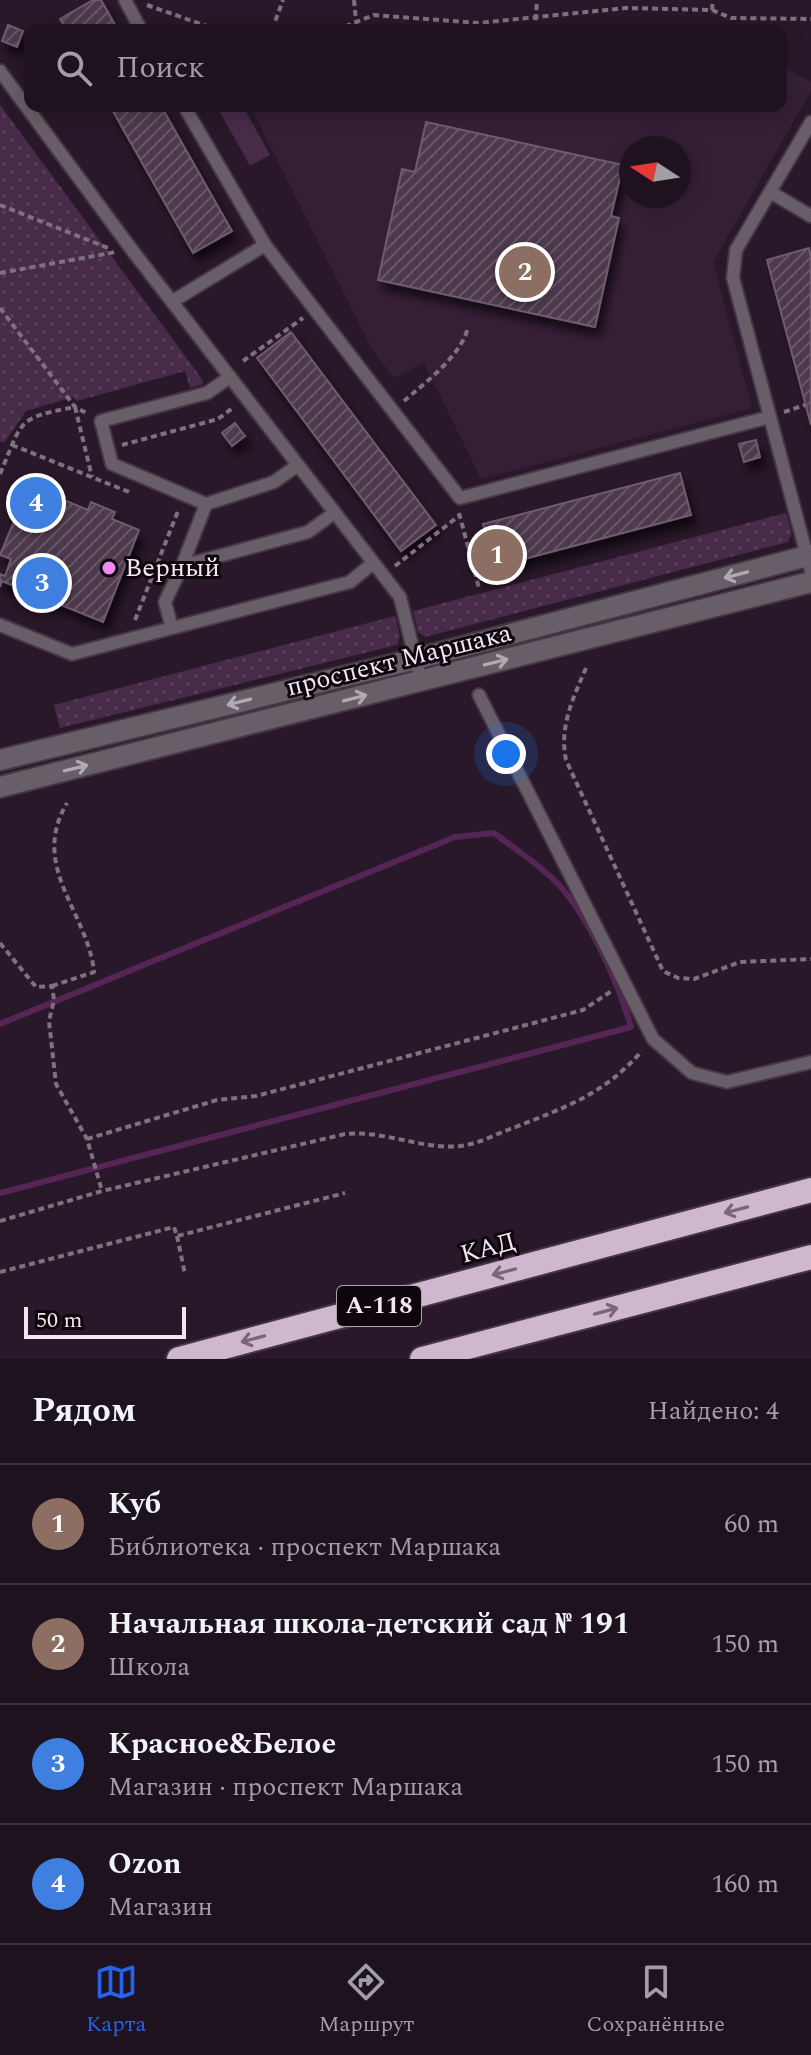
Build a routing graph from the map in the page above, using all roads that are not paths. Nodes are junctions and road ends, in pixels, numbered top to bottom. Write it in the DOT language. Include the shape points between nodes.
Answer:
graph roads {
  1 [pos="125,0"];
  2 [pos="138,24"];
  3 [pos="0,71"];
  4 [pos="24,103"];
  5 [pos="31,112"];
  6 [pos="187,112"];
  7 [pos="811,122"];
  8 [pos="772,193"];
  9 [pos="811,216"];
  10 [pos="265,245"];
  11 [pos="173,301"];
  12 [pos="230,377"];
  13 [pos="770,417"];
  14 [pos="298,465"];
  15 [pos="206,504"];
  16 [pos="334,513"];
  17 [pos="810,561"];
  18 [pos="373,563"];
  19 [pos="182,566"];
  20 [pos="811,582"];
  21 [pos="0,625"];
  22 [pos="172,628"];
  23 [pos="416,659"];
  24 [pos="421,681"];
  25 [pos="479,695"];
  26 [pos="0,760"];
  27 [pos="0,787"];
  28 [pos="811,1062"];
  29 [pos="811,1190"];
  30 [pos="811,1257"];
  31 [pos="179,1359"];
  32 [pos="422,1359"];
  1 -- 2 [label="lane"];
  3 -- 4 [label="lane"];
  5 -- 11 [label="lane"];
  6 -- 10 [label="lane"];
  7 -- 8 [label="lane"];
  8 -- 9 [label="lane"];
  8 -- 13 [label="lane" via="733,263"];
  10 -- 11 [label="lane"];
  10 -- 13 [label="lane" via="460,498"];
  11 -- 12 [label="lane"];
  12 -- 14 [label="lane"];
  12 -- 15 [label="lane" via="207,393 101,421 112,464"];
  13 -- 17 [label="lane"];
  14 -- 15 [label="lane" via="274,482"];
  14 -- 16 [label="lane"];
  15 -- 19 [label="lane"];
  16 -- 18 [label="lane"];
  16 -- 19 [label="lane" via="308,532"];
  17 -- 23 [label="street, проспект Маршака, one-way"];
  18 -- 22 [label="lane" via="350,582"];
  18 -- 23 [label="lane" via="400,597"];
  19 -- 22 [label="lane" via="165,602"];
  24 -- 20 [label="street, проспект Маршака, one-way"];
  21 -- 22 [label="lane" via="72,654"];
  23 -- 24 [label="lane"];
  23 -- 26 [label="street, проспект Маршака, one-way"];
  27 -- 24 [label="street, проспект Маршака, one-way"];
  25 -- 28 [label="lane" via="653,1039 692,1073 727,1082"];
  29 -- 31 [label="highway, КАД / А-118, one-way"];
  32 -- 30 [label="highway, А-118, one-way"];
}
